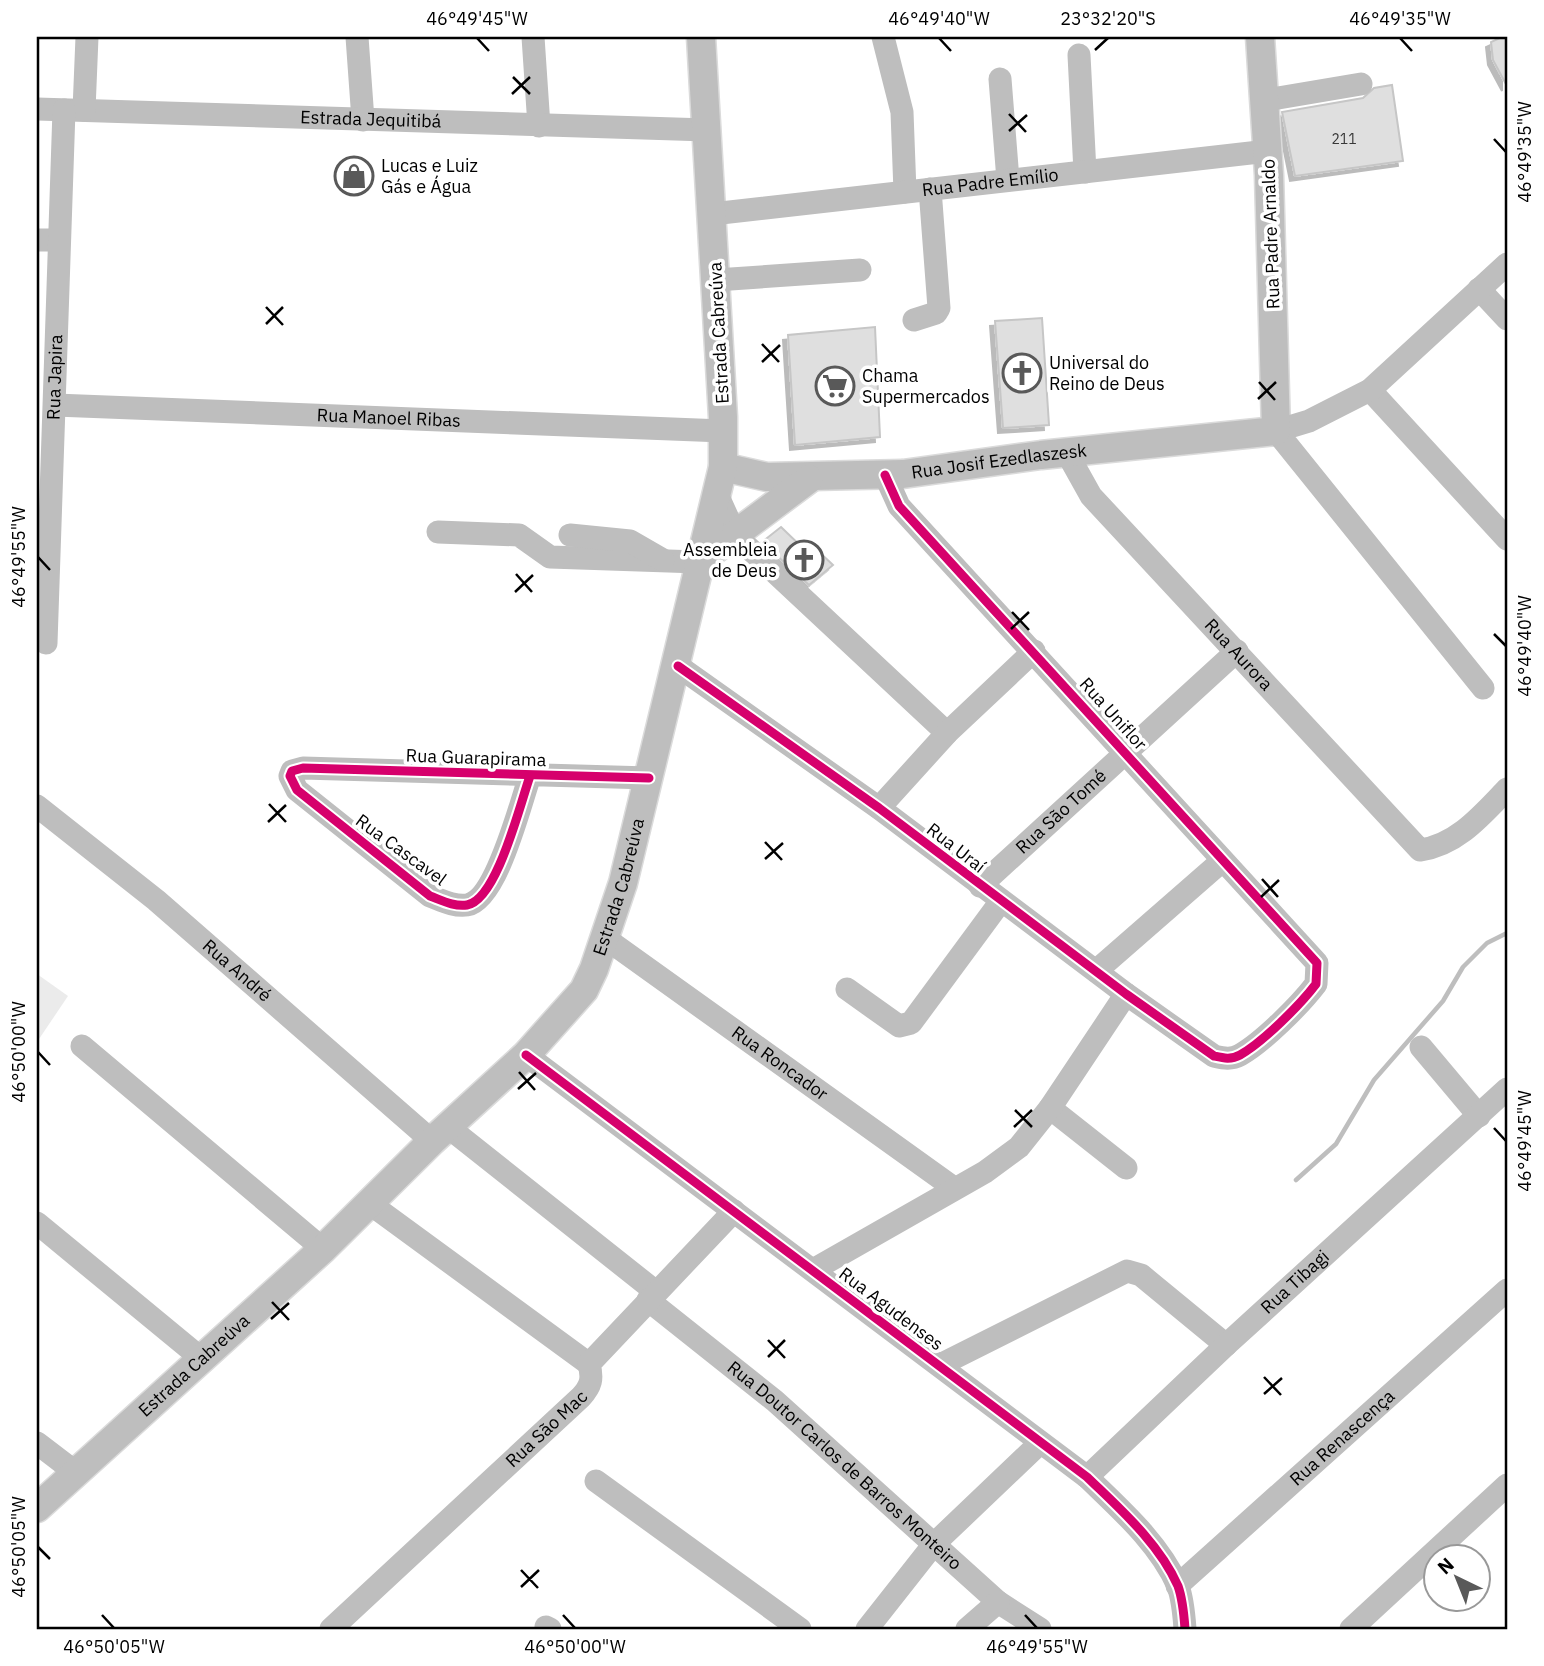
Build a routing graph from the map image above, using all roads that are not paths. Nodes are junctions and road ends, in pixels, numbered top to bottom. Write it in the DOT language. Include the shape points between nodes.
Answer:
graph roads {
  1 [pos="87,37"];
  2 [pos="357,37"];
  3 [pos="533,37"];
  4 [pos="701,37"];
  5 [pos="883,37"];
  6 [pos="1260,37"];
  7 [pos="1079,55"];
  8 [pos="1000,79"];
  9 [pos="1362,85"];
  10 [pos="1266,100"];
  11 [pos="37,108"];
  12 [pos="74,110"];
  13 [pos="363,120"];
  14 [pos="539,126"];
  15 [pos="707,130"];
  16 [pos="1268,151"];
  17 [pos="1085,172"];
  18 [pos="1008,180"];
  19 [pos="930,189"];
  20 [pos="905,192"];
  21 [pos="712,214"];
  22 [pos="47,240"];
  23 [pos="1507,264"];
  24 [pos="860,270"];
  25 [pos="716,280"];
  26 [pos="1479,289"];
  27 [pos="1507,319"];
  28 [pos="914,320"];
  29 [pos="1370,390"];
  30 [pos="55,405"];
  31 [pos="723,431"];
  32 [pos="1276,431"];
  33 [pos="1067,453"];
  34 [pos="44,466"];
  35 [pos="885,475"];
  36 [pos="809,479"];
  37 [pos="719,480"];
  38 [pos="438,532"];
  39 [pos="570,536"];
  40 [pos="736,536"];
  41 [pos="1507,539"];
  42 [pos="664,561"];
  43 [pos="698,562"];
  44 [pos="43,577"];
  45 [pos="46,643"];
  46 [pos="1034,651"];
  47 [pos="1237,652"];
  48 [pos="678,666"];
  49 [pos="1483,688"];
  50 [pos="947,733"];
  51 [pos="1128,754"];
  52 [pos="303,768"];
  53 [pos="530,776"];
  54 [pos="649,778"];
  55 [pos="1507,789"];
  56 [pos="37,806"];
  57 [pos="878,808"];
  58 [pos="1222,861"];
  59 [pos="980,886"];
  60 [pos="1000,901"];
  61 [pos="605,938"];
  62 [pos="1096,971"];
  63 [pos="847,989"];
  64 [pos="1126,994"];
  65 [pos="82,1046"];
  66 [pos="1421,1047"];
  67 [pos="526,1055"];
  68 [pos="1214,1056"];
  69 [pos="1507,1089"];
  70 [pos="1050,1108"];
  71 [pos="1479,1116"];
  72 [pos="440,1134"];
  73 [pos="1126,1168"];
  74 [pos="954,1188"];
  75 [pos="369,1203"];
  76 [pos="734,1211"];
  77 [pos="37,1223"];
  78 [pos="323,1250"];
  79 [pos="813,1270"];
  80 [pos="1507,1290"];
  81 [pos="652,1296"];
  82 [pos="1226,1345"];
  83 [pos="202,1359"];
  84 [pos="589,1364"];
  85 [pos="940,1364"];
  86 [pos="37,1443"];
  87 [pos="1040,1443"];
  88 [pos="75,1472"];
  89 [pos="1087,1477"];
  90 [pos="596,1481"];
  91 [pos="1507,1487"];
  92 [pos="37,1508"];
  93 [pos="934,1544"];
  94 [pos="1177,1586"];
  95 [pos="998,1602"];
  96 [pos="792,1627"];
  97 [pos="331,1629"];
  98 [pos="867,1629"];
  99 [pos="967,1629"];
  100 [pos="1040,1629"];
  101 [pos="1185,1629"];
  102 [pos="1351,1629"];
  1 -- 12 [label="street, Rua Japira"];
  2 -- 13 [label="street"];
  3 -- 14 [label="street"];
  4 -- 15 [label="main road, Estrada Cabreúva"];
  5 -- 20 [label="street" via="902,111"];
  6 -- 10 [label="main road, Rua Padre Arnaldo"];
  7 -- 17 [label="street"];
  8 -- 18 [label="street"];
  9 -- 10 [label="street"];
  10 -- 16 [label="main road, Rua Padre Arnaldo"];
  11 -- 12 [label="street, Estrada Jequitibá"];
  12 -- 13 [label="street, Estrada Jequitibá"];
  12 -- 22 [label="street, Rua Japira"];
  13 -- 14 [label="street, Estrada Jequitibá"];
  14 -- 15 [label="street, Estrada Jequitibá"];
  15 -- 21 [label="main road, Estrada Cabreúva"];
  16 -- 17 [label="street, Rua Padre Emílio"];
  16 -- 32 [label="main road, Rua Padre Arnaldo"];
  17 -- 18 [label="street, Rua Padre Emílio"];
  18 -- 19 [label="street, Rua Padre Emílio"];
  19 -- 20 [label="street, Rua Padre Emílio"];
  19 -- 28 [label="street" via="939,308"];
  20 -- 21 [label="street, Rua Padre Emílio"];
  21 -- 25 [label="main road, Estrada Cabreúva"];
  22 -- 30 [label="street, Rua Japira"];
  23 -- 26 [label="street"];
  24 -- 25 [label="street"];
  25 -- 31 [label="main road, Estrada Cabreúva"];
  26 -- 27 [label="street"];
  26 -- 29 [label="street"];
  29 -- 32 [label="street" via="1309,421"];
  29 -- 41 [label="street"];
  30 -- 31 [label="street, Rua Manoel Ribas"];
  30 -- 34 [label="street, Rua Japira"];
  31 -- 37 [label="main road, Estrada Cabreúva"];
  32 -- 33 [label="main road, Rua Josif Ezedlaszesk"];
  32 -- 49 [label="street"];
  33 -- 35 [label="main road, Rua Josif Ezedlaszesk"];
  33 -- 47 [label="street, Rua Aurora" via="1091,496"];
  34 -- 44 [label="street, Rua Japira"];
  35 -- 36 [label="main road, Rua Josif Ezedlaszesk"];
  35 -- 46 [label="street, Rua Uniflor" via="899,506"];
  36 -- 37 [label="main road, Rua Josif Ezedlaszesk"];
  36 -- 40 [label="main road"];
  37 -- 40 [label="street"];
  37 -- 43 [label="main road, Estrada Cabreúva"];
  38 -- 42 [label="street" via="519,535 550,557"];
  39 -- 42 [label="street" via="630,541"];
  40 -- 43 [label="main road"];
  40 -- 50 [label="street"];
  42 -- 43 [label="street"];
  43 -- 48 [label="main road, Estrada Cabreúva"];
  44 -- 45 [label="street, Rua Japira"];
  46 -- 50 [label="street"];
  46 -- 51 [label="street, Rua Uniflor"];
  47 -- 51 [label="street, Rua São Tomé"];
  47 -- 55 [label="street, Rua Aurora" via="1420,850 1439,848 1458,836"];
  48 -- 54 [label="main road, Estrada Cabreúva"];
  48 -- 57 [label="street, Rua Uraí"];
  50 -- 57 [label="street"];
  51 -- 58 [label="street, Rua Uniflor"];
  51 -- 59 [label="street, Rua São Tomé"];
  52 -- 53 [label="street, Rua Guarapirama"];
  52 -- 53 [label="street, Rua Cascavel" via="290,776 297,790 430,896 456,905 479,899 493,882"];
  53 -- 54 [label="street, Rua Guarapirama"];
  54 -- 61 [label="main road, Estrada Cabreúva"];
  56 -- 72 [label="street, Rua André"];
  57 -- 59 [label="street, Rua Uraí"];
  58 -- 62 [label="street"];
  58 -- 68 [label="street, Rua Uniflor" via="1317,963 1318,973 1309,993 1240,1055"];
  59 -- 60 [label="street, Rua Uraí"];
  60 -- 62 [label="street, Rua Uraí"];
  60 -- 63 [label="street" via="911,1023 899,1026"];
  61 -- 67 [label="main road, Estrada Cabreúva" via="584,990"];
  61 -- 74 [label="street, Rua Roncador"];
  62 -- 64 [label="street, Rua Uraí"];
  64 -- 68 [label="street, Rua Uraí"];
  64 -- 70 [label="street"];
  65 -- 78 [label="street"];
  66 -- 71 [label="street"];
  67 -- 72 [label="main road, Estrada Cabreúva"];
  67 -- 76 [label="street, Rua Agudenses"];
  69 -- 71 [label="street, Rua Tibagi"];
  70 -- 73 [label="street"];
  70 -- 74 [label="street" via="1019,1147"];
  71 -- 82 [label="street, Rua Tibagi"];
  72 -- 75 [label="main road, Estrada Cabreúva"];
  72 -- 81 [label="street, Rua Doutor Carlos de Barros Monteiro"];
  74 -- 79 [label="street"];
  75 -- 78 [label="main road, Estrada Cabreúva"];
  75 -- 84 [label="street"];
  76 -- 79 [label="street, Rua Agudenses"];
  76 -- 81 [label="street, Rua São Mac"];
  77 -- 83 [label="street"];
  78 -- 83 [label="main road, Estrada Cabreúva"];
  79 -- 85 [label="street, Rua Agudenses"];
  80 -- 94 [label="street, Rua Renascença"];
  81 -- 84 [label="street, Rua São Mac"];
  81 -- 93 [label="street, Rua Doutor Carlos de Barros Monteiro"];
  82 -- 85 [label="street" via="1141,1275 1127,1271"];
  82 -- 89 [label="street, Rua Tibagi"];
  83 -- 88 [label="main road, Estrada Cabreúva"];
  84 -- 97 [label="street, Rua São Mac" via="590,1387 581,1397"];
  85 -- 87 [label="street, Rua Agudenses"];
  86 -- 88 [label="street"];
  87 -- 89 [label="street, Rua Agudenses"];
  87 -- 93 [label="street"];
  88 -- 92 [label="main road, Estrada Cabreúva"];
  89 -- 94 [label="street, Rua Agudenses" via="1141,1531"];
  90 -- 96 [label="street"];
  91 -- 102 [label="street"];
  93 -- 95 [label="street, Rua Doutor Carlos de Barros Monteiro"];
  93 -- 98 [label="street"];
  94 -- 101 [label="street, Rua Agudenses"];
  95 -- 99 [label="street"];
  95 -- 100 [label="street, Rua Doutor Carlos de Barros Monteiro"];
}
